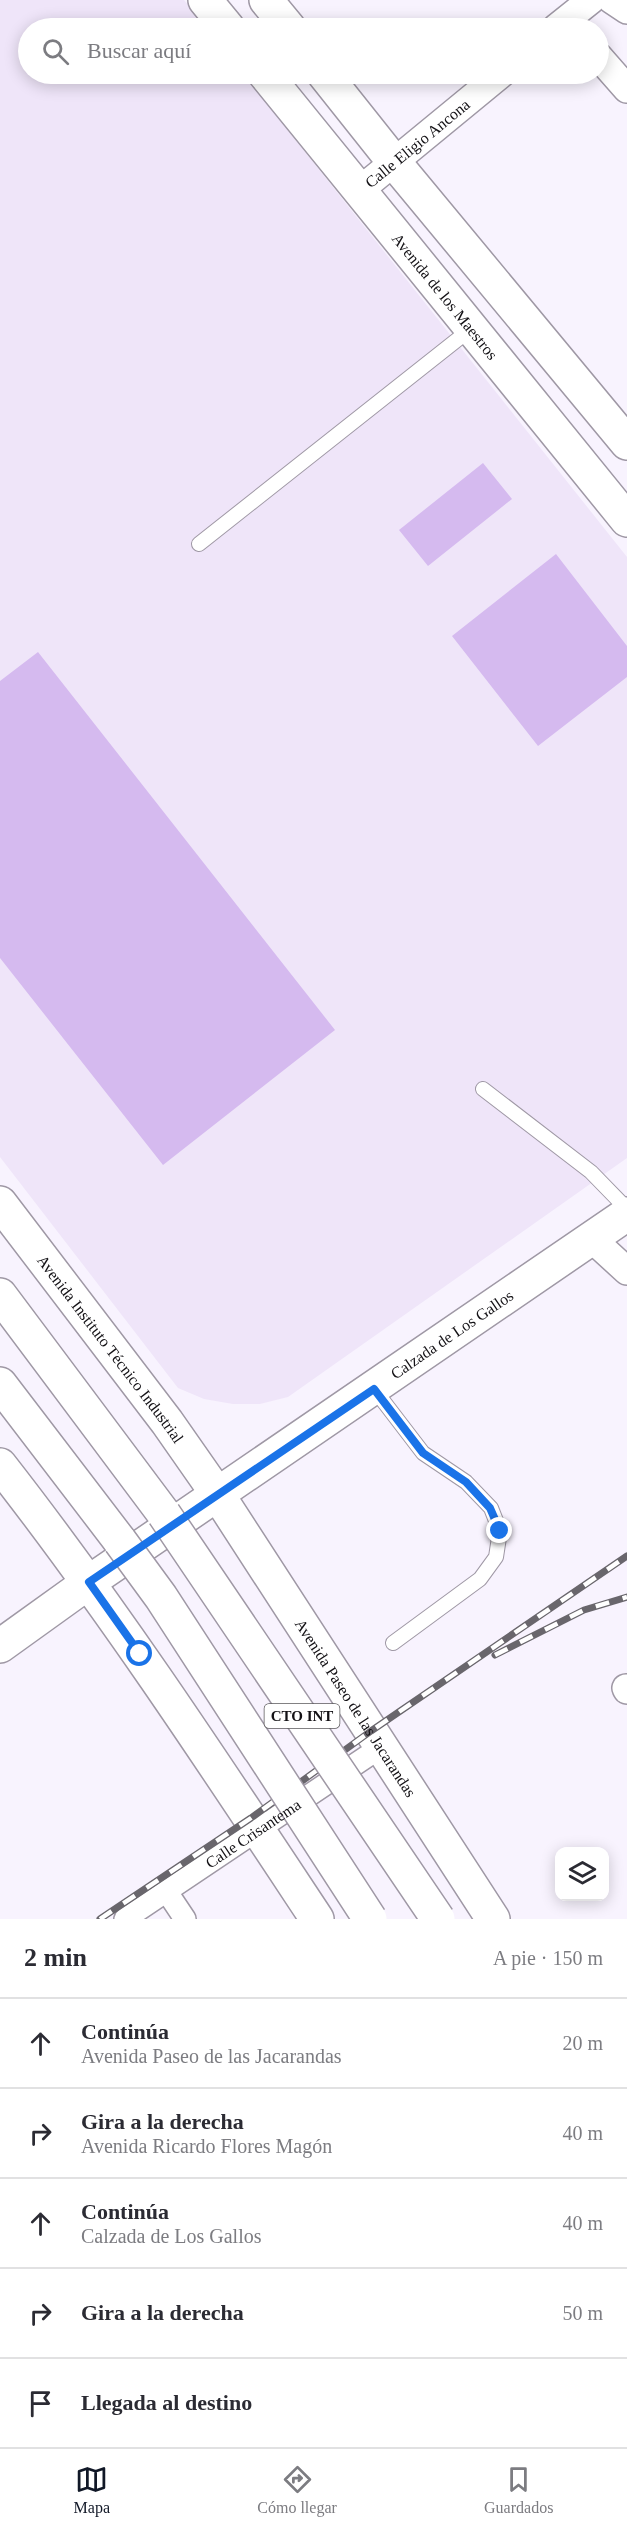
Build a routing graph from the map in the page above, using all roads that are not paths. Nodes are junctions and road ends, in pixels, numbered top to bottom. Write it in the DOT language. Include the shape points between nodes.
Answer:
graph roads {
  1 [pos="205,0"];
  2 [pos="267,0"];
  3 [pos="591,0"];
  4 [pos="612,0"];
  5 [pos="627,10"];
  6 [pos="220,18"];
  7 [pos="281,18"];
  8 [pos="574,18"];
  9 [pos="609,69"];
  10 [pos="273,84"];
  11 [pos="332,84"];
  12 [pos="489,84"];
  13 [pos="627,89"];
  14 [pos="394,162"];
  15 [pos="360,190"];
  16 [pos="472,328"];
  17 [pos="627,443"];
  18 [pos="627,520"];
  19 [pos="199,544"];
  20 [pos="483,1089"];
  21 [pos="0,1203"];
  22 [pos="627,1209"];
  23 [pos="627,1214"];
  24 [pos="591,1238"];
  25 [pos="627,1271"];
  26 [pos="0,1295"];
  27 [pos="0,1384"];
  28 [pos="374,1389"];
  29 [pos="0,1465"];
  30 [pos="218,1495"];
  31 [pos="89,1582"];
  32 [pos="393,1643"];
  33 [pos="0,1646"];
  34 [pos="381,1747"];
  35 [pos="259,1830"];
  36 [pos="167,1892"];
  37 [pos="125,1919"];
  38 [pos="185,1919"];
  39 [pos="317,1919"];
  40 [pos="370,1919"];
  41 [pos="438,1919"];
  42 [pos="493,1919"];
  1 -- 6 [label="main road"];
  2 -- 7 [label="main road"];
  3 -- 8 [label="street"];
  4 -- 5 [label="street"];
  9 -- 13 [label="street"];
  10 -- 15 [label="main road, Avenida de los Maestros"];
  11 -- 14 [label="main road"];
  12 -- 14 [label="street, Calle Eligio Ancona"];
  14 -- 15 [label="street, Calle Eligio Ancona"];
  14 -- 17 [label="main road"];
  15 -- 16 [label="main road, Avenida de los Maestros"];
  16 -- 18 [label="main road, Avenida de los Maestros"];
  16 -- 19 [label="lane"];
  20 -- 22 [label="lane" via="591,1172"];
  21 -- 30 [label="main road, Avenida Instituto Técnico Industrial / CTO INT"];
  23 -- 24 [label="main road, Calzada de Los Gallos"];
  24 -- 25 [label="street"];
  24 -- 28 [label="main road, Calzada de Los Gallos"];
  26 -- 41 [label="main road, CTO INT, bridge" via="204,1570"];
  27 -- 40 [label="main road, CTO INT, bridge" via="161,1598"];
  28 -- 30 [label="main road, Calzada de Los Gallos"];
  28 -- 32 [label="lane" via="423,1453 466,1482 490,1508 500,1531 496,1557 480,1579"];
  29 -- 31 [label="main road"];
  30 -- 31 [label="main road, Calzada de Los Gallos"];
  30 -- 34 [label="main road, Avenida Paseo de las Jacarandas / CTO INT"];
  31 -- 33 [label="main road, Calzada de Los Gallos"];
  31 -- 35 [label="main road"];
  34 -- 35 [label="street, Calle Crisantema"];
  34 -- 42 [label="main road, Avenida Paseo de las Jacarandas / CTO INT"];
  35 -- 36 [label="street, Calle Crisantema"];
  35 -- 39 [label="main road"];
  36 -- 37 [label="street, Calle Crisantema"];
  36 -- 38 [label="street"];
}
